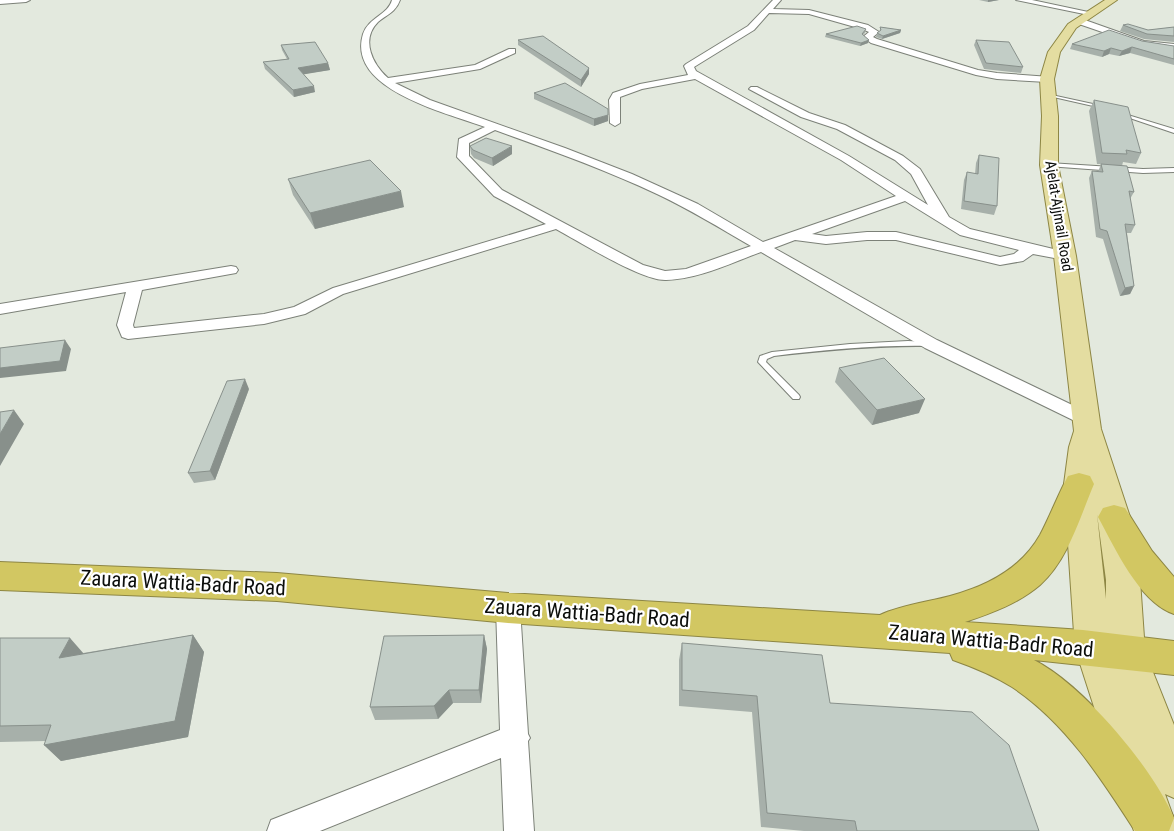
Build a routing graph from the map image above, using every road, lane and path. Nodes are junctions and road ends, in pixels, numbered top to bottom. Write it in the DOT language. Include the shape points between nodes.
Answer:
graph roads {
  1 [pos="20,0"];
  2 [pos="26,0"];
  3 [pos="396,0"];
  4 [pos="777,0"];
  5 [pos="1020,0"];
  6 [pos="1112,0"];
  7 [pos="0,2"];
  8 [pos="0,12"];
  9 [pos="768,12"];
  10 [pos="1084,17"];
  11 [pos="1174,47"];
  12 [pos="512,51"];
  13 [pos="695,76"];
  14 [pos="385,82"];
  15 [pos="1048,87"];
  16 [pos="754,89"];
  17 [pos="805,115"];
  18 [pos="615,123"];
  19 [pos="783,123"];
  20 [pos="494,127"];
  21 [pos="1174,131"];
  22 [pos="1049,165"];
  23 [pos="1174,170"];
  24 [pos="907,196"];
  25 [pos="944,220"];
  26 [pos="556,225"];
  27 [pos="793,236"];
  28 [pos="762,246"];
  29 [pos="1030,249"];
  30 [pos="1065,256"];
  31 [pos="231,270"];
  32 [pos="135,286"];
  33 [pos="0,308"];
  34 [pos="931,344"];
  35 [pos="796,397"];
  36 [pos="1087,424"];
  37 [pos="1079,484"];
  38 [pos="1114,516"];
  39 [pos="0,576"];
  40 [pos="1174,599"];
  41 [pos="508,608"];
  42 [pos="874,631"];
  43 [pos="919,635"];
  44 [pos="1110,650"];
  45 [pos="1174,658"];
  46 [pos="516,738"];
  47 [pos="1174,777"];
  48 [pos="1154,825"];
  49 [pos="282,831"];
  50 [pos="519,831"];
  1 -- 2 [label="street"];
  1 -- 7 [label="street"];
  1 -- 8 [label="street"];
  3 -- 14 [label="street" via="394,7 368,29 365,46 366,57 373,70"];
  4 -- 9 [label="street"];
  5 -- 10 [label="street"];
  6 -- 10 [label="main road, Ajelat-Ajjmail Road"];
  9 -- 13 [label="street" via="751,28 689,66"];
  9 -- 15 [label="street" via="809,12 865,26 875,32 867,37 874,41 976,72"];
  10 -- 11 [label="street" via="1144,42"];
  10 -- 15 [label="main road, Ajelat-Ajjmail Road" via="1072,26 1054,52"];
  12 -- 14 [label="street" via="477,66"];
  13 -- 18 [label="street" via="616,95"];
  13 -- 19 [label="street"];
  14 -- 20 [label="street" via="426,102"];
  15 -- 21 [label="lane"];
  15 -- 22 [label="main road, Ajelat-Ajjmail Road"];
  16 -- 17 [label="street"];
  17 -- 19 [label="street"];
  17 -- 25 [label="street" via="841,127 899,158 916,172"];
  19 -- 24 [label="street"];
  20 -- 26 [label="street" via="463,141 463,158 498,192"];
  20 -- 28 [label="street" via="655,188"];
  22 -- 23 [label="lane"];
  22 -- 30 [label="main road, Ajelat-Ajjmail Road"];
  24 -- 25 [label="street"];
  24 -- 27 [label="street"];
  25 -- 29 [label="street" via="976,235"];
  26 -- 28 [label="street" via="638,268 664,276 688,273"];
  26 -- 32 [label="street" via="338,291 299,311 264,319 128,334 125,325"];
  27 -- 28 [label="street"];
  27 -- 29 [label="street" via="826,240 896,236 1000,261 1018,258"];
  28 -- 34 [label="street"];
  29 -- 30 [label="street"];
  30 -- 36 [label="main road, Ajelat-Ajjmail Road"];
  31 -- 32 [label="street"];
  32 -- 33 [label="street"];
  34 -- 35 [label="lane" via="854,344 772,354 763,358 762,362"];
  34 -- 36 [label="street"];
  36 -- 37 [label="main road"];
  36 -- 38 [label="main road"];
  37 -- 42 [label="highway" via="1042,560 1022,579 996,595 968,606"];
  37 -- 44 [label="main road"];
  38 -- 40 [label="highway" via="1144,568"];
  38 -- 44 [label="main road" via="1123,580"];
  39 -- 41 [label="highway, Zauara Wattia-Badr Road" via="276,587"];
  41 -- 42 [label="highway, Zauara Wattia-Badr Road"];
  41 -- 46 [label="street"];
  42 -- 43 [label="highway, Zauara Wattia-Badr Road"];
  43 -- 44 [label="highway, Zauara Wattia-Badr Road"];
  43 -- 48 [label="highway" via="985,653 1036,682 1100,742"];
  44 -- 45 [label="highway, Zauara Wattia-Badr Road"];
  44 -- 47 [label="main road"];
  44 -- 48 [label="main road"];
  46 -- 49 [label="street"];
  46 -- 50 [label="street"];
}
